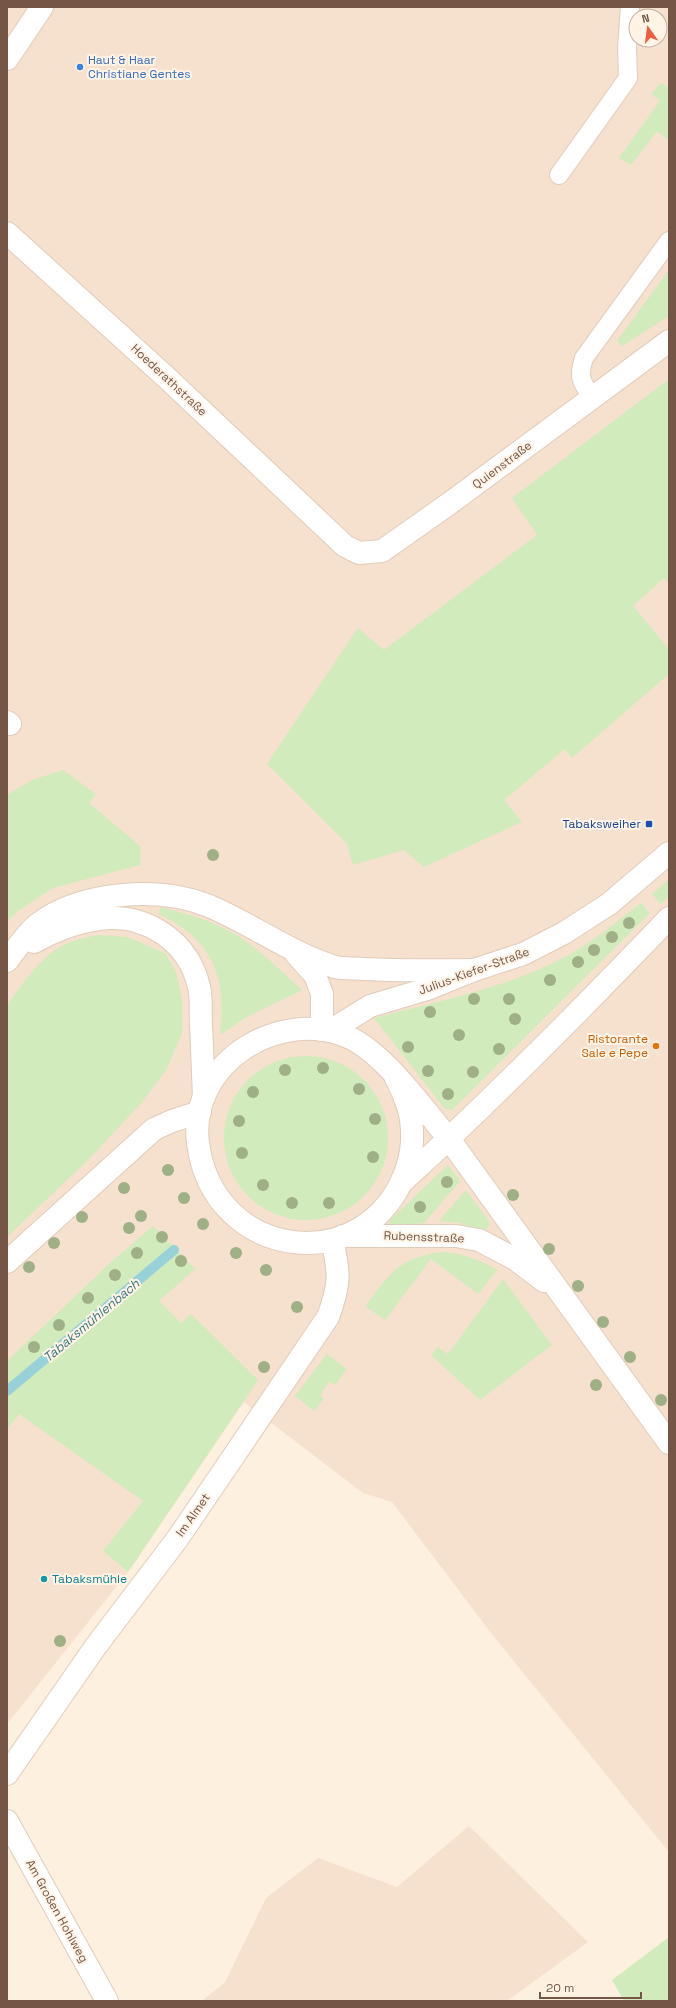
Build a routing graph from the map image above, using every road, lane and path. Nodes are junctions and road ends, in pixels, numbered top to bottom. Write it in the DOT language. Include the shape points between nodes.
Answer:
graph roads {
  1 [pos="42,7"];
  2 [pos="630,7"];
  3 [pos="7,59"];
  4 [pos="559,175"];
  5 [pos="7,233"];
  6 [pos="669,241"];
  7 [pos="669,340"];
  8 [pos="592,398"];
  9 [pos="328,531"];
  10 [pos="669,853"];
  11 [pos="669,918"];
  12 [pos="294,951"];
  13 [pos="9,958"];
  14 [pos="474,970"];
  15 [pos="326,1031"];
  16 [pos="395,1076"];
  17 [pos="202,1105"];
  18 [pos="449,1139"];
  19 [pos="402,1182"];
  20 [pos="338,1238"];
  21 [pos="7,1262"];
  22 [pos="560,1294"];
  23 [pos="669,1444"];
  24 [pos="7,1774"];
  25 [pos="7,1821"];
  26 [pos="107,2001"];
  1 -- 3 [label="street"];
  2 -- 4 [label="lane" via="628,78"];
  5 -- 9 [label="street, Hoederathstraße" via="167,378"];
  6 -- 8 [label="lane" via="584,358 580,370 582,384"];
  7 -- 8 [label="street, Quienstraße"];
  8 -- 9 [label="street, Quienstraße" via="382,550 359,553 345,546"];
  10 -- 14 [label="street, Julius-Kiefer-Straße" via="609,904 564,933 523,954"];
  11 -- 18 [label="street" via="578,1013"];
  12 -- 13 [label="street" via="208,906 154,895 113,896 85,901 60,910 37,925"];
  12 -- 14 [label="street" via="336,967"];
  12 -- 15 [label="street" via="315,976 322,994"];
  13 -- 17 [label="street" via="54,930 101,918 148,925 172,939 192,963 200,988"];
  14 -- 15 [label="street, Julius-Kiefer-Straße" via="427,989 370,1006"];
  15 -- 16 [label="street" via="349,1037 366,1048"];
  15 -- 17 [label="street" via="304,1028 278,1032 254,1041 233,1056 216,1075"];
  16 -- 18 [label="street"];
  16 -- 19 [label="street" via="407,1101 412,1129 410,1156"];
  17 -- 20 [label="street" via="197,1137 200,1161 209,1184 227,1209 241,1222 262,1234 286,1242 310,1243"];
  17 -- 21 [label="street" via="154,1129"];
  18 -- 19 [label="street"];
  18 -- 22 [label="street, Rubensstraße"];
  19 -- 20 [label="street" via="390,1202 374,1218"];
  20 -- 22 [label="street, Rubensstraße" via="449,1236 479,1240 515,1259"];
  20 -- 24 [label="street, Im Almet" via="337,1290 328,1317 182,1531 96,1646"];
  22 -- 23 [label="street, Rubensstraße"];
  25 -- 26 [label="street, Am Großen Hohlweg"];
}
